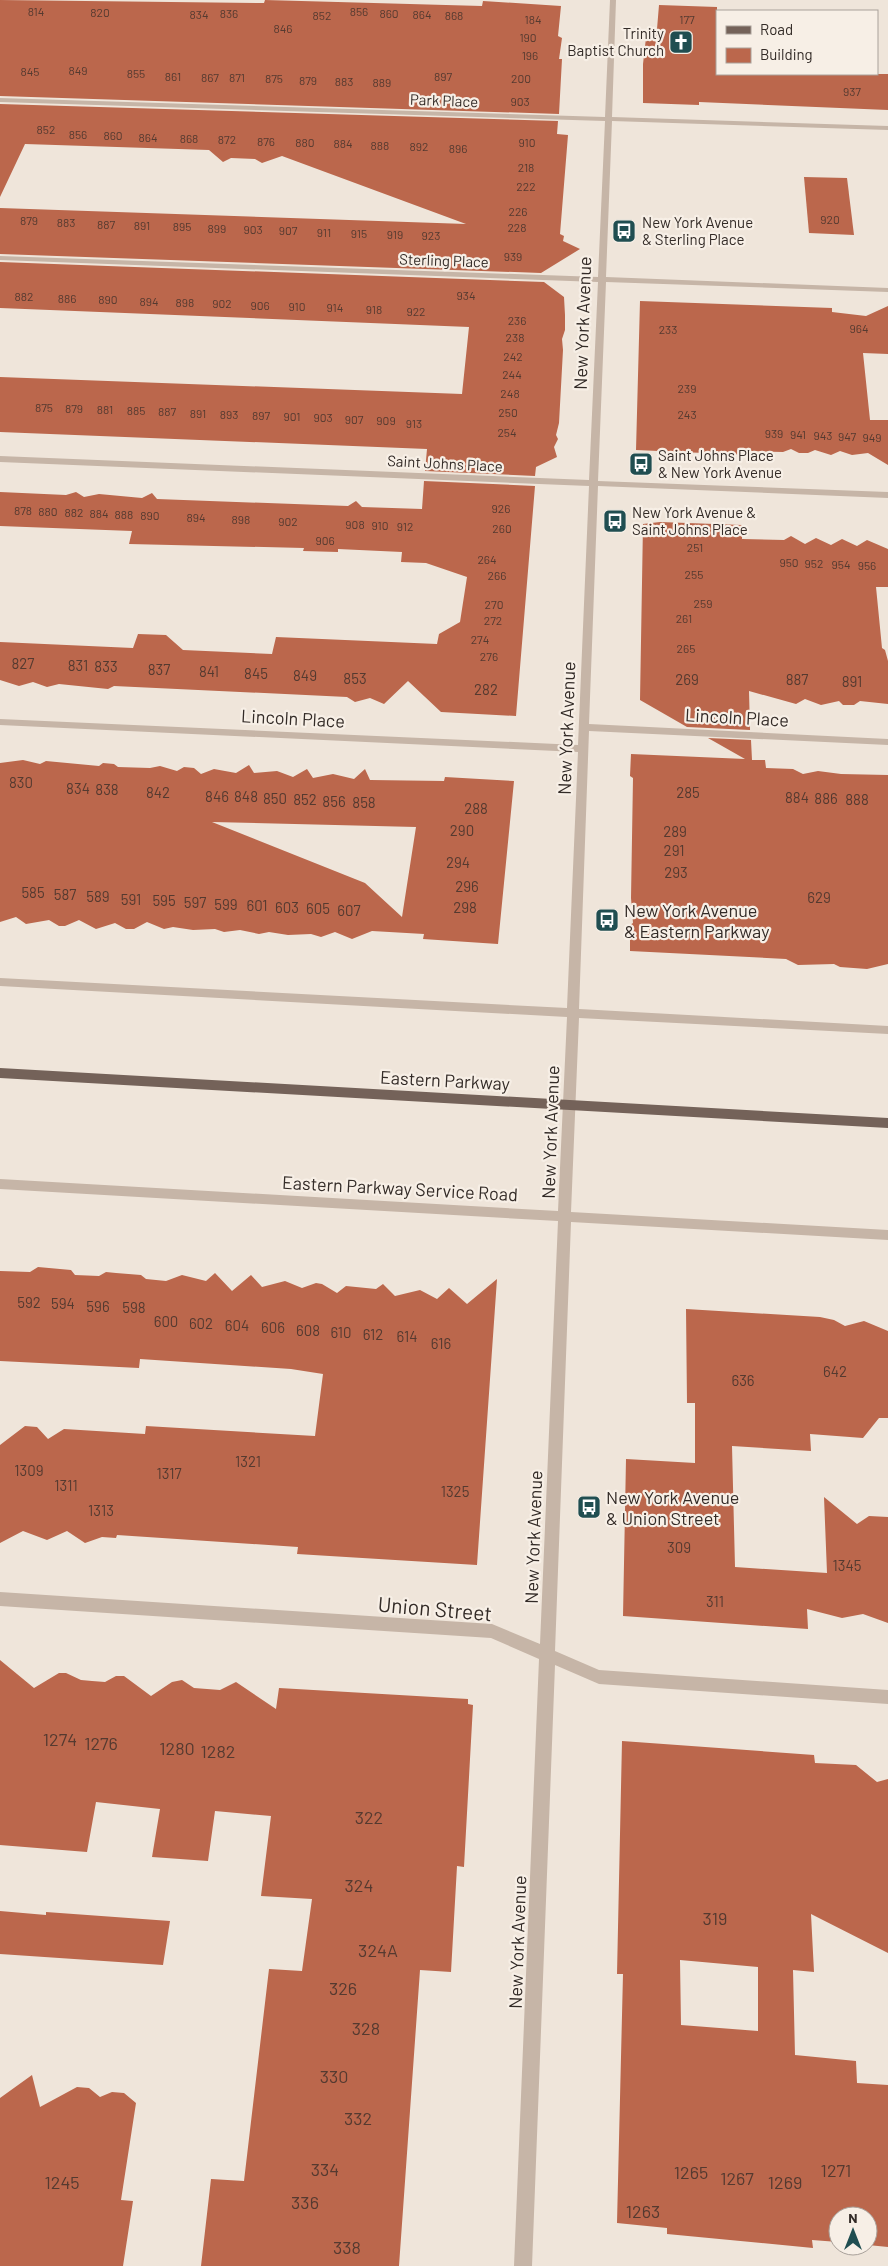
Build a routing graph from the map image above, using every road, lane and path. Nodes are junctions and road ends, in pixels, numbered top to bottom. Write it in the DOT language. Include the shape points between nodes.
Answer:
graph roads {
  1 [pos="613,0"];
  2 [pos="0,100"];
  3 [pos="609,119"];
  4 [pos="888,128"];
  5 [pos="0,258"];
  6 [pos="602,280"];
  7 [pos="888,290"];
  8 [pos="0,459"];
  9 [pos="594,483"];
  10 [pos="888,495"];
  11 [pos="0,722"];
  12 [pos="584,727"];
  13 [pos="888,742"];
  14 [pos="584,750"];
  15 [pos="0,982"];
  16 [pos="573,1013"];
  17 [pos="888,1030"];
  18 [pos="0,1073"];
  19 [pos="570,1105"];
  20 [pos="888,1123"];
  21 [pos="0,1184"];
  22 [pos="565,1216"];
  23 [pos="888,1235"];
  24 [pos="0,1599"];
  25 [pos="548,1654"];
  26 [pos="888,1697"];
  27 [pos="523,2266"];
  1 -- 3 [label="street, New York Avenue"];
  2 -- 3 [label="street, Park Place"];
  3 -- 4 [label="street, Park Place"];
  3 -- 6 [label="street, New York Avenue"];
  5 -- 6 [label="street, Sterling Place"];
  6 -- 7 [label="street, Sterling Place"];
  6 -- 9 [label="street, New York Avenue"];
  8 -- 9 [label="street, Saint Johns Place"];
  9 -- 10 [label="street, Saint Johns Place"];
  9 -- 12 [label="street, New York Avenue"];
  11 -- 14 [label="street, Lincoln Place"];
  12 -- 13 [label="street, Lincoln Place"];
  12 -- 14 [label="street, New York Avenue"];
  14 -- 16 [label="street, New York Avenue"];
  15 -- 16 [label="street"];
  16 -- 17 [label="street"];
  16 -- 19 [label="street, New York Avenue"];
  18 -- 19 [label="main road, Eastern Parkway"];
  19 -- 20 [label="main road, Eastern Parkway"];
  19 -- 22 [label="street, New York Avenue"];
  21 -- 22 [label="street, Eastern Parkway Service Road"];
  22 -- 23 [label="street, Eastern Parkway Service Road"];
  22 -- 25 [label="street, New York Avenue"];
  24 -- 25 [label="street, Union Street" via="492,1631"];
  25 -- 26 [label="street, Union Street" via="599,1677"];
  25 -- 27 [label="street, New York Avenue"];
}
